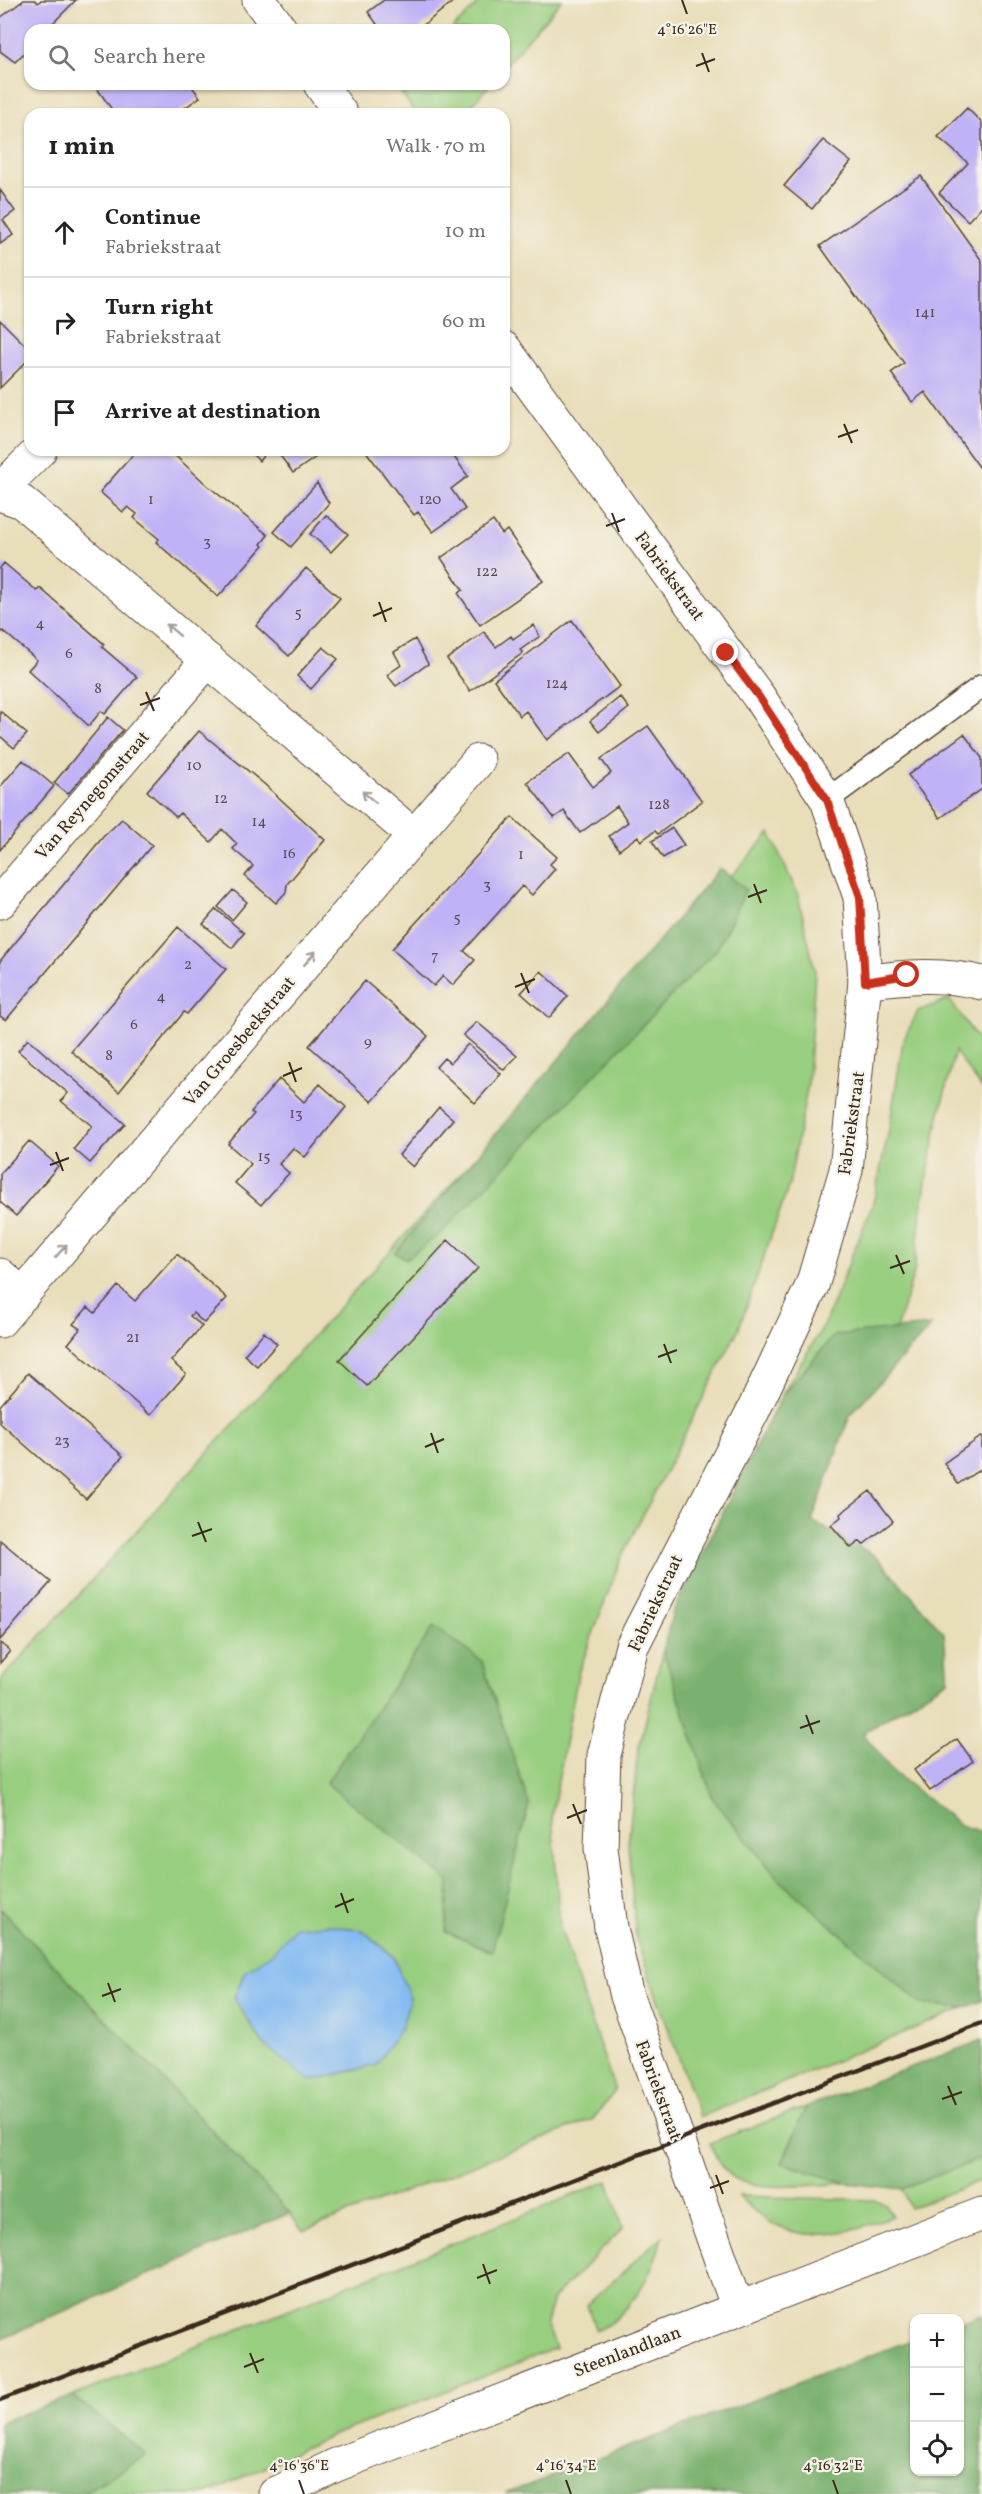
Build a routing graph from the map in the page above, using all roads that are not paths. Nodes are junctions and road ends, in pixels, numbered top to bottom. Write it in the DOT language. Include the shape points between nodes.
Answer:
graph roads {
  1 [pos="259,0"];
  2 [pos="277,24"];
  3 [pos="324,90"];
  4 [pos="337,108"];
  5 [pos="510,356"];
  6 [pos="34,456"];
  7 [pos="0,492"];
  8 [pos="208,660"];
  9 [pos="982,686"];
  10 [pos="478,761"];
  11 [pos="827,800"];
  12 [pos="413,836"];
  13 [pos="0,902"];
  14 [pos="865,982"];
  15 [pos="982,983"];
  16 [pos="11,1285"];
  17 [pos="0,1321"];
  18 [pos="982,2214"];
  19 [pos="738,2308"];
  20 [pos="275,2494"];
  1 -- 2 [label="main road"];
  3 -- 4 [label="main road"];
  5 -- 11 [label="main road, Fabriekstraat" via="759,697"];
  6 -- 7 [label="main road"];
  8 -- 7 [label="main road, one-way" via="22,502"];
  12 -- 8 [label="main road, one-way"];
  8 -- 13 [label="main road, Van Reynegomstraat"];
  9 -- 11 [label="lane"];
  10 -- 12 [label="main road, Van Groesbeekstraat"];
  11 -- 14 [label="main road, Fabriekstraat" via="860,897"];
  16 -- 12 [label="main road, Van Groesbeekstraat, one-way"];
  14 -- 15 [label="main road" via="907,975 958,977"];
  14 -- 19 [label="main road, Fabriekstraat" via="846,1170 812,1286 753,1411 632,1646 604,1755 601,1848 611,1928 627,1996"];
  16 -- 17 [label="main road, Van Groesbeekstraat"];
  18 -- 19 [label="main road, Steenlandlaan"];
  19 -- 20 [label="main road, Steenlandlaan" via="336,2465"];
}
